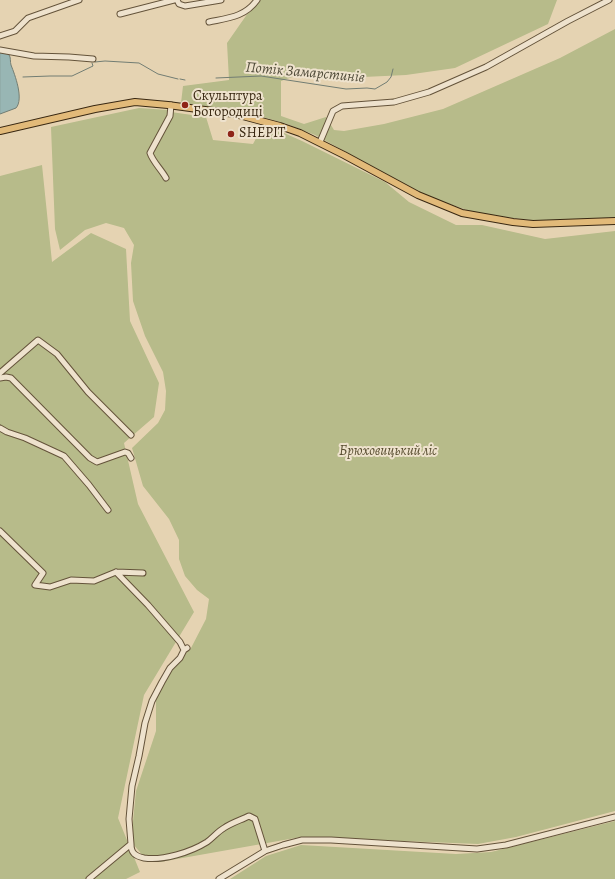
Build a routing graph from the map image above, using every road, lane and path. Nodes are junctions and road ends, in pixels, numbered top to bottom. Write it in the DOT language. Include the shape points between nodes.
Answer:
graph roads {
  1 [pos="79,0"];
  2 [pos="174,0"];
  3 [pos="177,0"];
  4 [pos="221,0"];
  5 [pos="257,0"];
  6 [pos="609,0"];
  7 [pos="120,14"];
  8 [pos="209,22"];
  9 [pos="0,36"];
  10 [pos="0,50"];
  11 [pos="93,59"];
  12 [pos="171,105"];
  13 [pos="0,131"];
  14 [pos="320,142"];
  15 [pos="166,178"];
  16 [pos="615,221"];
  17 [pos="0,373"];
  18 [pos="0,378"];
  19 [pos="0,428"];
  20 [pos="131,435"];
  21 [pos="131,458"];
  22 [pos="108,510"];
  23 [pos="0,531"];
  24 [pos="116,572"];
  25 [pos="143,572"];
  26 [pos="615,817"];
  27 [pos="131,844"];
  28 [pos="265,851"];
  29 [pos="89,879"];
  30 [pos="219,879"];
  1 -- 9 [label="street" via="28,18 15,31"];
  2 -- 7 [label="street"];
  3 -- 4 [label="street" via="185,6"];
  5 -- 8 [label="street" via="246,12"];
  6 -- 14 [label="street" via="486,66 429,92 394,102 342,106 333,111"];
  10 -- 11 [label="street" via="34,56"];
  12 -- 13 [label="main road" via="140,102 124,104"];
  12 -- 14 [label="main road" via="243,116 280,126"];
  12 -- 15 [label="street" via="170,116 150,153"];
  14 -- 16 [label="main road" via="418,195 462,213 533,224"];
  17 -- 20 [label="street" via="38,340 57,354 88,392"];
  18 -- 21 [label="street" via="11,378 90,458 97,462 125,452"];
  19 -- 22 [label="street" via="64,456"];
  23 -- 24 [label="street" via="43,573 35,585 50,586 71,580 94,581"];
  24 -- 25 [label="street"];
  24 -- 27 [label="street" via="185,649 162,682 145,723 132,786"];
  26 -- 28 [label="street" via="477,849 302,840"];
  27 -- 28 [label="street" via="134,854 162,858 195,848 224,828 249,816 255,819"];
  27 -- 29 [label="street"];
  28 -- 30 [label="street"];
}
